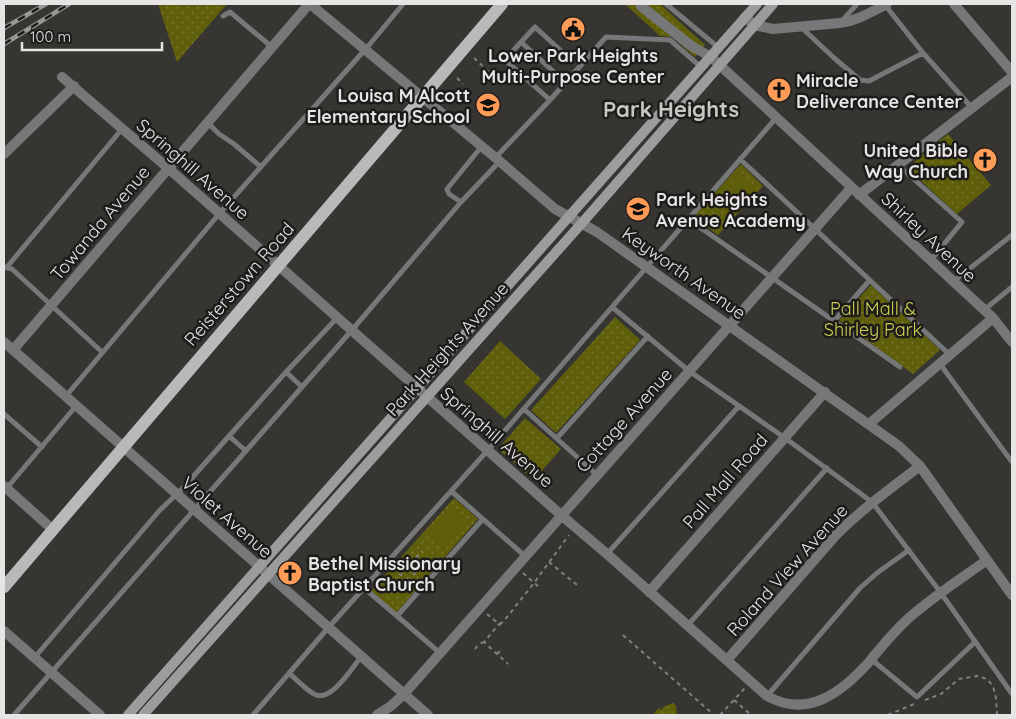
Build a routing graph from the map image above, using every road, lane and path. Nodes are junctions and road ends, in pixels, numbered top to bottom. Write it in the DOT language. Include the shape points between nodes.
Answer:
graph roads {
  1 [pos="310,4"];
  2 [pos="404,4"];
  3 [pos="502,4"];
  4 [pos="640,4"];
  5 [pos="666,4"];
  6 [pos="757,4"];
  7 [pos="773,4"];
  8 [pos="857,4"];
  9 [pos="886,4"];
  10 [pos="954,4"];
  11 [pos="223,16"];
  12 [pos="745,17"];
  13 [pos="840,23"];
  14 [pos="754,25"];
  15 [pos="801,27"];
  16 [pos="522,42"];
  17 [pos="272,47"];
  18 [pos="719,48"];
  19 [pos="364,49"];
  20 [pos="924,53"];
  21 [pos="711,57"];
  22 [pos="474,58"];
  23 [pos="571,60"];
  24 [pos="719,65"];
  25 [pos="702,68"];
  26 [pos="489,72"];
  27 [pos="1012,72"];
  28 [pos="62,77"];
  29 [pos="1012,77"];
  30 [pos="457,78"];
  31 [pos="565,82"];
  32 [pos="463,84"];
  33 [pos="74,86"];
  34 [pos="422,97"];
  35 [pos="550,100"];
  36 [pos="972,108"];
  37 [pos="777,117"];
  38 [pos="207,122"];
  39 [pos="123,129"];
  40 [pos="482,146"];
  41 [pos="4,154"];
  42 [pos="498,159"];
  43 [pos="740,159"];
  44 [pos="898,165"];
  45 [pos="260,167"];
  46 [pos="168,168"];
  47 [pos="855,191"];
  48 [pos="461,202"];
  49 [pos="219,214"];
  50 [pos="569,218"];
  51 [pos="688,219"];
  52 [pos="582,223"];
  53 [pos="815,229"];
  54 [pos="1012,235"];
  55 [pos="930,260"];
  56 [pos="278,266"];
  57 [pos="5,267"];
  58 [pos="646,267"];
  59 [pos="772,277"];
  60 [pos="870,281"];
  61 [pos="954,282"];
  62 [pos="1012,287"];
  63 [pos="52,305"];
  64 [pos="612,307"];
  65 [pos="984,310"];
  66 [pos="338,318"];
  67 [pos="993,318"];
  68 [pos="834,321"];
  69 [pos="730,325"];
  70 [pos="352,330"];
  71 [pos="648,336"];
  72 [pos="1012,342"];
  73 [pos="7,348"];
  74 [pos="102,352"];
  75 [pos="950,355"];
  76 [pos="940,364"];
  77 [pos="900,367"];
  78 [pos="689,371"];
  79 [pos="286,372"];
  80 [pos="302,387"];
  81 [pos="418,388"];
  82 [pos="825,392"];
  83 [pos="66,396"];
  84 [pos="426,396"];
  85 [pos="76,406"];
  86 [pos="739,406"];
  87 [pos="524,409"];
  88 [pos="4,414"];
  89 [pos="869,424"];
  90 [pos="229,436"];
  91 [pos="556,438"];
  92 [pos="785,438"];
  93 [pos="42,447"];
  94 [pos="123,447"];
  95 [pos="488,450"];
  96 [pos="246,451"];
  97 [pos="1012,462"];
  98 [pos="920,466"];
  99 [pos="827,468"];
  100 [pos="597,475"];
  101 [pos="4,488"];
  102 [pos="452,491"];
  103 [pos="177,494"];
  104 [pos="872,502"];
  105 [pos="195,510"];
  106 [pos="562,515"];
  107 [pos="483,519"];
  108 [pos="52,529"];
  109 [pos="569,535"];
  110 [pos="909,550"];
  111 [pos="422,551"];
  112 [pos="607,554"];
  113 [pos="525,556"];
  114 [pos="987,560"];
  115 [pos="387,562"];
  116 [pos="549,562"];
  117 [pos="258,566"];
  118 [pos="523,573"];
  119 [pos="268,575"];
  120 [pos="408,581"];
  121 [pos="534,583"];
  122 [pos="578,585"];
  123 [pos="4,587"];
  124 [pos="538,587"];
  125 [pos="364,588"];
  126 [pos="419,591"];
  127 [pos="649,592"];
  128 [pos="941,593"];
  129 [pos="1012,595"];
  130 [pos="487,614"];
  131 [pos="396,616"];
  132 [pos="500,625"];
  133 [pos="688,626"];
  134 [pos="328,628"];
  135 [pos="4,631"];
  136 [pos="623,635"];
  137 [pos="484,642"];
  138 [pos="975,642"];
  139 [pos="476,648"];
  140 [pos="502,649"];
  141 [pos="440,653"];
  142 [pos="498,654"];
  143 [pos="361,657"];
  144 [pos="34,658"];
  145 [pos="871,659"];
  146 [pos="727,660"];
  147 [pos="508,664"];
  148 [pos="51,672"];
  149 [pos="289,673"];
  150 [pos="745,688"];
  151 [pos="404,694"];
  152 [pos="1012,694"];
  153 [pos="771,699"];
  154 [pos="734,700"];
  155 [pos="920,701"];
  156 [pos="915,703"];
  157 [pos="14,715"];
  158 [pos="100,715"];
  159 [pos="128,715"];
  160 [pos="143,715"];
  161 [pos="253,715"];
  162 [pos="377,715"];
  163 [pos="428,715"];
  164 [pos="714,715"];
  165 [pos="720,715"];
  166 [pos="751,715"];
  167 [pos="888,715"];
  168 [pos="997,715"];
  1 -- 17 [label="street, Towanda Avenue"];
  1 -- 19 [label="street, Keyworth Avenue"];
  2 -- 19 [label="lane"];
  3 -- 34 [label="main road, Reisterstown Road"];
  4 -- 21 [label="street, Shirley Avenue" via="690,45"];
  5 -- 18 [label="lane"];
  6 -- 12 [label="main road, Park Heights Avenue"];
  7 -- 14 [label="main road, Park Heights Avenue"];
  8 -- 13 [label="lane"];
  9 -- 13 [label="street" via="850,22"];
  9 -- 20 [label="lane"];
  10 -- 27 [label="street"];
  11 -- 17 [label="lane" via="230,12"];
  12 -- 14 [label="street"];
  12 -- 18 [label="main road, Park Heights Avenue"];
  13 -- 15 [label="street"];
  14 -- 15 [label="street" via="773,29"];
  14 -- 24 [label="main road, Park Heights Avenue"];
  15 -- 20 [label="lane" via="860,80 869,81"];
  16 -- 23 [label="lane" via="535,27"];
  16 -- 31 [label="lane"];
  16 -- 35 [label="lane" via="506,60"];
  17 -- 38 [label="street, Towanda Avenue"];
  18 -- 21 [label="main road, Park Heights Avenue"];
  19 -- 34 [label="street, Keyworth Avenue"];
  19 -- 45 [label="lane"];
  20 -- 36 [label="lane"];
  21 -- 24 [label="street, Shirley Avenue"];
  21 -- 25 [label="main road, Park Heights Avenue"];
  22 -- 26 [label="path"];
  24 -- 37 [label="street, Shirley Avenue"];
  24 -- 52 [label="main road, Park Heights Avenue"];
  25 -- 31 [label="lane" via="670,40 606,37"];
  25 -- 50 [label="main road, Park Heights Avenue"];
  28 -- 33 [label="street, Springhill Avenue"];
  29 -- 36 [label="street, Cottage Avenue"];
  30 -- 32 [label="path"];
  31 -- 35 [label="lane"];
  33 -- 39 [label="street, Springhill Avenue"];
  33 -- 41 [label="street"];
  34 -- 40 [label="street, Keyworth Avenue"];
  34 -- 56 [label="main road, Reisterstown Road"];
  35 -- 42 [label="lane"];
  36 -- 44 [label="street, Cottage Avenue"];
  37 -- 43 [label="lane"];
  37 -- 47 [label="street, Shirley Avenue"];
  38 -- 45 [label="lane"];
  38 -- 46 [label="street, Towanda Avenue"];
  39 -- 46 [label="street, Springhill Avenue"];
  39 -- 57 [label="lane"];
  40 -- 42 [label="street, Keyworth Avenue"];
  40 -- 48 [label="lane" via="447,189"];
  42 -- 48 [label="lane"];
  42 -- 50 [label="street, Keyworth Avenue"];
  43 -- 51 [label="lane"];
  43 -- 53 [label="lane"];
  44 -- 47 [label="street, Cottage Avenue"];
  44 -- 55 [label="lane" via="962,222"];
  45 -- 49 [label="lane"];
  46 -- 49 [label="street, Springhill Avenue"];
  46 -- 63 [label="street, Towanda Avenue"];
  47 -- 53 [label="street, Cottage Avenue"];
  47 -- 55 [label="street, Shirley Avenue"];
  48 -- 70 [label="lane"];
  49 -- 56 [label="street, Springhill Avenue"];
  49 -- 74 [label="lane"];
  50 -- 52 [label="street, Keyworth Avenue"];
  50 -- 81 [label="main road, Park Heights Avenue"];
  51 -- 58 [label="lane"];
  51 -- 59 [label="lane"];
  52 -- 58 [label="street, Keyworth Avenue"];
  52 -- 84 [label="main road, Park Heights Avenue"];
  53 -- 59 [label="street, Cottage Avenue"];
  53 -- 60 [label="lane"];
  54 -- 61 [label="lane"];
  55 -- 61 [label="street, Shirley Avenue"];
  56 -- 66 [label="street, Springhill Avenue"];
  56 -- 94 [label="main road, Reisterstown Road"];
  57 -- 63 [label="lane" via="12,269"];
  58 -- 64 [label="lane"];
  58 -- 69 [label="street, Keyworth Avenue"];
  59 -- 68 [label="lane"];
  59 -- 69 [label="street, Cottage Avenue"];
  60 -- 68 [label="lane"];
  60 -- 75 [label="lane"];
  61 -- 65 [label="street, Shirley Avenue"];
  62 -- 65 [label="lane"];
  63 -- 73 [label="street, Towanda Avenue"];
  63 -- 74 [label="lane"];
  64 -- 71 [label="lane"];
  64 -- 87 [label="lane"];
  65 -- 67 [label="street, Shirley Avenue"];
  66 -- 70 [label="street, Springhill Avenue"];
  66 -- 79 [label="lane"];
  67 -- 72 [label="street, Shirley Avenue"];
  67 -- 75 [label="street"];
  68 -- 77 [label="lane"];
  69 -- 78 [label="street, Cottage Avenue"];
  69 -- 82 [label="street, Keyworth Avenue"];
  70 -- 80 [label="lane"];
  70 -- 81 [label="street, Springhill Avenue"];
  71 -- 78 [label="lane"];
  71 -- 91 [label="lane"];
  73 -- 83 [label="street, Violet Avenue"];
  74 -- 83 [label="lane"];
  75 -- 76 [label="street"];
  76 -- 89 [label="street"];
  76 -- 97 [label="lane"];
  78 -- 86 [label="lane"];
  78 -- 100 [label="street, Cottage Avenue"];
  79 -- 80 [label="lane"];
  79 -- 90 [label="lane"];
  80 -- 96 [label="lane"];
  81 -- 84 [label="street, Springhill Avenue"];
  81 -- 117 [label="main road, Park Heights Avenue"];
  82 -- 89 [label="street, Keyworth Avenue"];
  82 -- 92 [label="street, Pall Mall Road"];
  83 -- 85 [label="street, Violet Avenue"];
  84 -- 95 [label="street, Springhill Avenue"];
  84 -- 119 [label="main road, Park Heights Avenue"];
  85 -- 93 [label="lane"];
  85 -- 94 [label="street, Violet Avenue"];
  86 -- 92 [label="lane"];
  86 -- 112 [label="lane"];
  87 -- 91 [label="lane"];
  87 -- 95 [label="lane"];
  88 -- 93 [label="lane"];
  89 -- 98 [label="street, Keyworth Avenue"];
  90 -- 96 [label="lane"];
  90 -- 103 [label="lane"];
  91 -- 100 [label="lane"];
  92 -- 99 [label="lane"];
  92 -- 127 [label="street, Pall Mall Road"];
  93 -- 101 [label="lane"];
  94 -- 103 [label="street, Violet Avenue"];
  94 -- 108 [label="main road, Reisterstown Road"];
  95 -- 102 [label="lane"];
  95 -- 106 [label="street, Springhill Avenue"];
  96 -- 105 [label="lane"];
  98 -- 104 [label="street, Roland View Avenue"];
  98 -- 114 [label="street, Keyworth Avenue"];
  99 -- 104 [label="lane"];
  99 -- 133 [label="lane"];
  100 -- 106 [label="street, Cottage Avenue"];
  101 -- 108 [label="street"];
  102 -- 107 [label="lane"];
  102 -- 115 [label="lane"];
  103 -- 105 [label="street, Violet Avenue"];
  103 -- 144 [label="lane"];
  104 -- 110 [label="lane"];
  104 -- 146 [label="street, Roland View Avenue" via="836,535"];
  105 -- 117 [label="street, Violet Avenue"];
  105 -- 148 [label="lane"];
  106 -- 112 [label="street, Springhill Avenue"];
  106 -- 113 [label="street, Cottage Avenue"];
  107 -- 113 [label="lane"];
  107 -- 126 [label="lane"];
  108 -- 123 [label="main road, Reisterstown Road"];
  109 -- 116 [label="path"];
  110 -- 128 [label="lane"];
  110 -- 153 [label="lane" via="869,579"];
  111 -- 120 [label="path" via="413,560 420,568"];
  112 -- 127 [label="street, Springhill Avenue"];
  113 -- 141 [label="street, Cottage Avenue"];
  114 -- 128 [label="street"];
  114 -- 129 [label="street, Keyworth Avenue"];
  115 -- 120 [label="path"];
  115 -- 125 [label="lane"];
  116 -- 121 [label="path"];
  116 -- 122 [label="path"];
  117 -- 119 [label="street, Violet Avenue"];
  117 -- 159 [label="main road, Park Heights Avenue"];
  118 -- 121 [label="path"];
  119 -- 134 [label="street, Violet Avenue"];
  119 -- 160 [label="main road, Park Heights Avenue"];
  120 -- 126 [label="path"];
  121 -- 124 [label="path"];
  121 -- 132 [label="path"];
  125 -- 131 [label="lane"];
  125 -- 134 [label="lane"];
  126 -- 131 [label="lane"];
  127 -- 133 [label="street, Springhill Avenue"];
  128 -- 138 [label="lane"];
  128 -- 145 [label="street" via="910,617"];
  130 -- 132 [label="path"];
  131 -- 141 [label="lane"];
  132 -- 137 [label="path"];
  133 -- 146 [label="street, Springhill Avenue"];
  134 -- 143 [label="street, Violet Avenue"];
  134 -- 149 [label="lane"];
  135 -- 144 [label="street"];
  136 -- 164 [label="path"];
  137 -- 139 [label="path"];
  137 -- 142 [label="path"];
  138 -- 145 [label="lane" via="917,698"];
  138 -- 152 [label="lane"];
  140 -- 142 [label="path"];
  141 -- 151 [label="street, Cottage Avenue"];
  142 -- 147 [label="path"];
  143 -- 149 [label="lane" via="335,689 324,696 315,695"];
  143 -- 151 [label="street, Violet Avenue"];
  144 -- 148 [label="street"];
  145 -- 153 [label="street" via="838,694 819,705 800,709 782,707"];
  146 -- 153 [label="street, Springhill Avenue"];
  148 -- 157 [label="lane"];
  148 -- 158 [label="street"];
  149 -- 161 [label="lane"];
  150 -- 154 [label="path"];
  151 -- 162 [label="street, Cottage Avenue"];
  151 -- 163 [label="street, Violet Avenue"];
  154 -- 165 [label="path"];
  154 -- 166 [label="path"];
  155 -- 168 [label="path" via="941,694 959,678 977,676 987,679 993,686"];
  156 -- 167 [label="path"];
}
